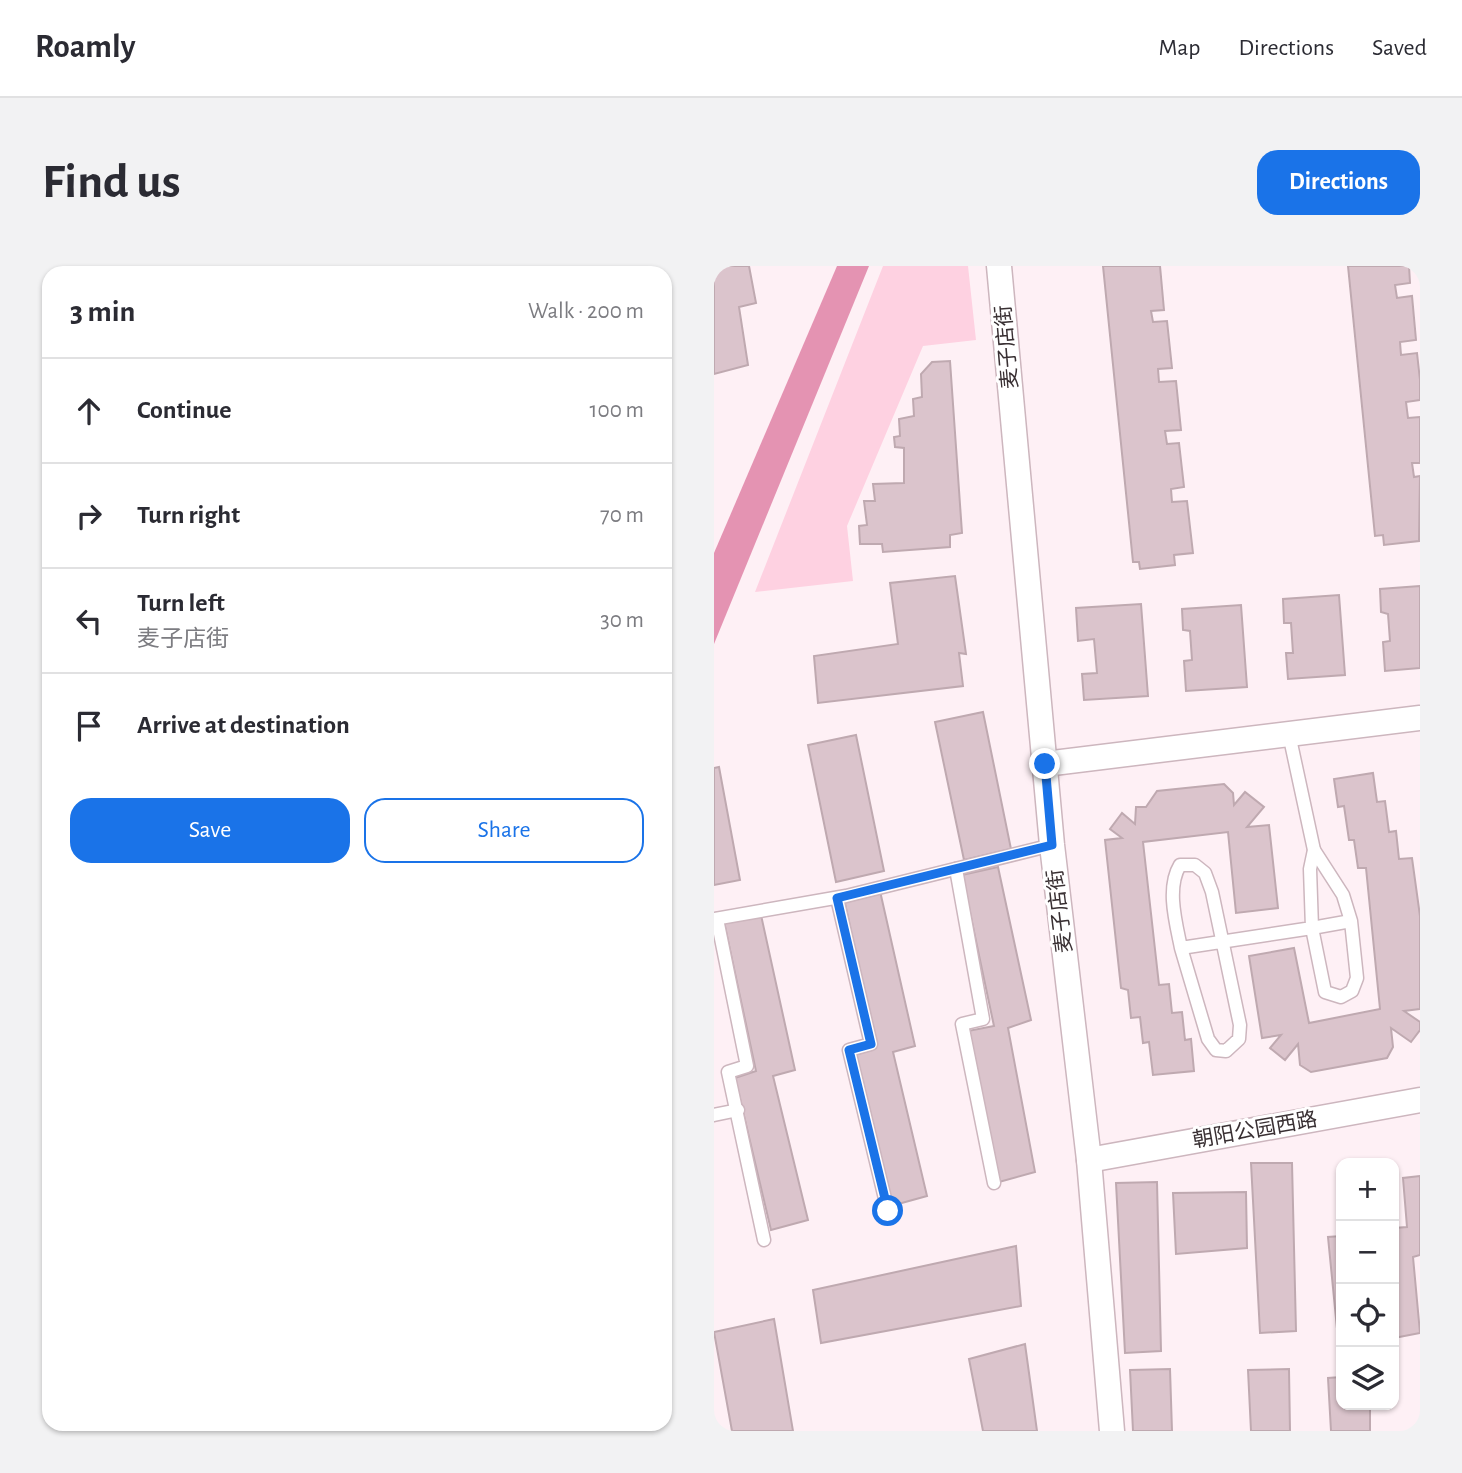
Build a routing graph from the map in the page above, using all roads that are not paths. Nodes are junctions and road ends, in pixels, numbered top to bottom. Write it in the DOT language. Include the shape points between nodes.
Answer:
graph roads {
  1 [pos="999,266"];
  2 [pos="1420,718"];
  3 [pos="1289,734"];
  4 [pos="1045,764"];
  5 [pos="1052,845"];
  6 [pos="1314,850"];
  7 [pos="956,869"];
  8 [pos="837,898"];
  9 [pos="715,919"];
  10 [pos="1351,920"];
  11 [pos="1312,928"];
  12 [pos="1221,942"];
  13 [pos="1181,948"];
  14 [pos="1420,1100"];
  15 [pos="738,1110"];
  16 [pos="714,1115"];
  17 [pos="1089,1160"];
  18 [pos="994,1183"];
  19 [pos="888,1211"];
  20 [pos="764,1240"];
  21 [pos="1112,1431"];
  1 -- 4 [label="street, 麦子店街"];
  2 -- 3 [label="street"];
  3 -- 4 [label="street"];
  3 -- 6 [label="lane"];
  4 -- 5 [label="street, 麦子店街"];
  5 -- 7 [label="lane"];
  5 -- 17 [label="street, 麦子店街"];
  6 -- 10 [label="lane" via="1343,895"];
  6 -- 11 [label="lane" via="1310,869"];
  7 -- 8 [label="lane"];
  7 -- 18 [label="lane" via="982,1019 962,1024"];
  8 -- 9 [label="lane"];
  8 -- 19 [label="lane" via="871,1044 849,1050"];
  9 -- 15 [label="lane" via="747,1066 728,1072"];
  10 -- 11 [label="lane"];
  10 -- 11 [label="lane" via="1357,978 1352,991 1341,997 1325,992"];
  11 -- 12 [label="lane"];
  12 -- 13 [label="lane"];
  12 -- 13 [label="lane" via="1205,873 1195,865 1180,865 1173,876"];
  12 -- 13 [label="lane" via="1240,1024 1239,1039 1226,1051 1216,1050 1209,1040"];
  14 -- 17 [label="street, 朝阳公园西路"];
  15 -- 16 [label="lane"];
  15 -- 20 [label="lane"];
  17 -- 21 [label="street, 麦子店街"];
}
